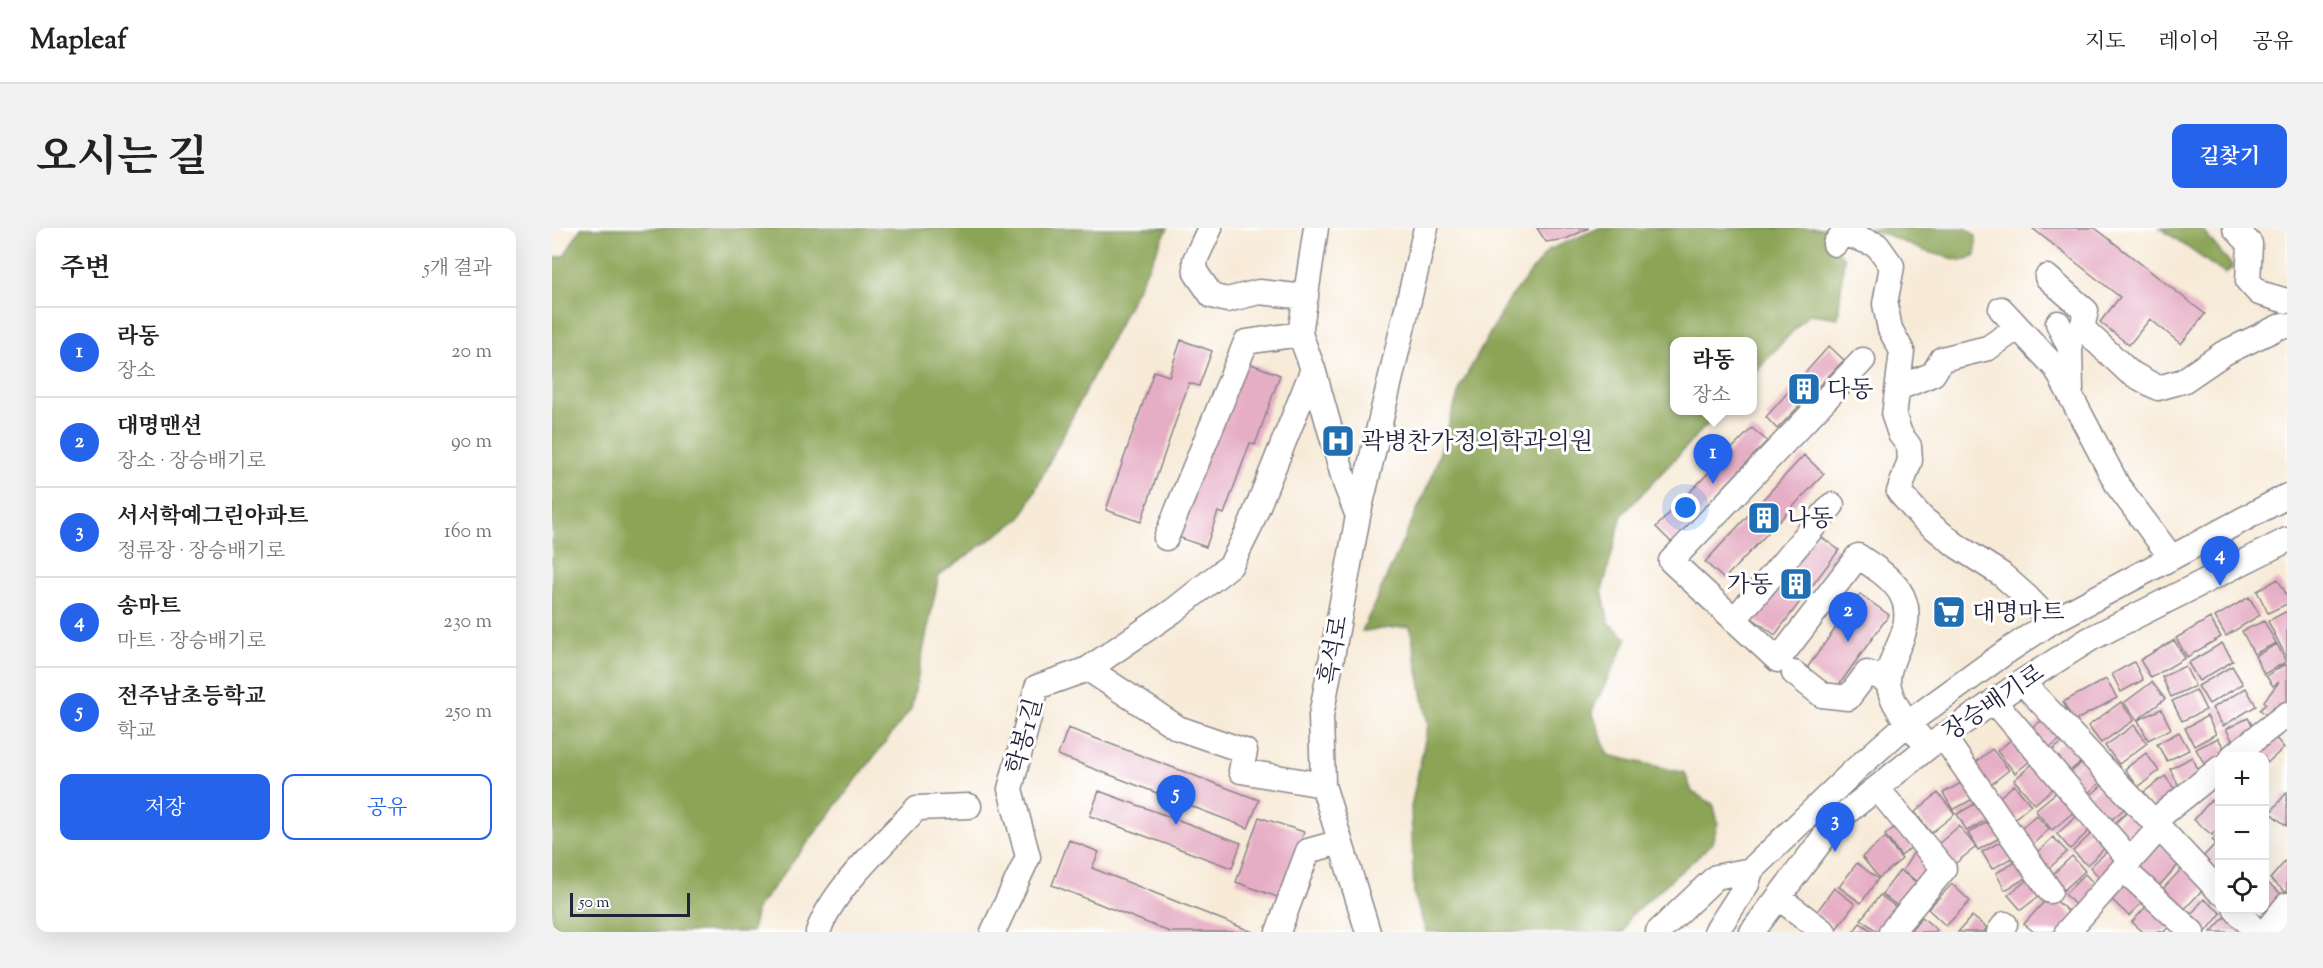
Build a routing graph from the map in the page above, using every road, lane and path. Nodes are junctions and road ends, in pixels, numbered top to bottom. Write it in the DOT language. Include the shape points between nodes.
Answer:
graph roads {
  1 [pos="1210,228"];
  2 [pos="1316,228"];
  3 [pos="1426,228"];
  4 [pos="2235,228"];
  5 [pos="1835,244"];
  6 [pos="2047,278"];
  7 [pos="1306,297"];
  8 [pos="2287,301"];
  9 [pos="2001,309"];
  10 [pos="2058,323"];
  11 [pos="2287,326"];
  12 [pos="2018,328"];
  13 [pos="1300,334"];
  14 [pos="1863,360"];
  15 [pos="1313,369"];
  16 [pos="1899,388"];
  17 [pos="2072,395"];
  18 [pos="2287,496"];
  19 [pos="1832,505"];
  20 [pos="1358,516"];
  21 [pos="1166,538"];
  22 [pos="2287,540"];
  23 [pos="2171,557"];
  24 [pos="1734,620"];
  25 [pos="2051,622"];
  26 [pos="1088,669"];
  27 [pos="1794,673"];
  28 [pos="1888,680"];
  29 [pos="2022,682"];
  30 [pos="1994,701"];
  31 [pos="2287,714"];
  32 [pos="1908,723"];
  33 [pos="1935,741"];
  34 [pos="2238,752"];
  35 [pos="2215,772"];
  36 [pos="1323,784"];
  37 [pos="1877,788"];
  38 [pos="969,806"];
  39 [pos="2156,825"];
  40 [pos="1340,842"];
  41 [pos="2127,865"];
  42 [pos="1752,870"];
  43 [pos="2215,887"];
  44 [pos="2050,891"];
  45 [pos="1779,898"];
  46 [pos="2287,905"];
  47 [pos="2241,914"];
  48 [pos="818,932"];
  49 [pos="993,932"];
  50 [pos="1278,932"];
  51 [pos="1368,932"];
  52 [pos="1658,932"];
  53 [pos="1716,932"];
  54 [pos="1752,932"];
  55 [pos="1824,932"];
  56 [pos="1891,932"];
  57 [pos="2067,932"];
  58 [pos="2192,932"];
  59 [pos="2257,932"];
  60 [pos="2265,932"];
  1 -- 7 [label="street" via="1195,260 1196,273 1212,296 1227,300 1259,292"];
  2 -- 7 [label="street"];
  3 -- 20 [label="street, 흑석로"];
  4 -- 8 [label="street" via="2250,244 2248,281 2259,293"];
  5 -- 16 [label="street" via="1843,233 1862,238 1877,245 1892,266 1885,304 1890,329 1902,351"];
  6 -- 11 [label="street" via="2086,311 2082,328 2129,372 2158,388 2183,381 2224,353"];
  7 -- 13 [label="street"];
  9 -- 12 [label="street"];
  10 -- 17 [label="street" via="2070,348"];
  12 -- 16 [label="street" via="1988,348 1942,359 1933,374"];
  12 -- 17 [label="street" via="2056,368"];
  13 -- 15 [label="street"];
  13 -- 21 [label="street" via="1246,342"];
  14 -- 24 [label="street" via="1671,561"];
  15 -- 20 [label="street"];
  15 -- 26 [label="street, 학봉1길" via="1232,564 1173,611"];
  16 -- 25 [label="street" via="1894,416 1899,434 1909,446 1910,460 1899,492 1922,518 2001,574"];
  17 -- 23 [label="street" via="2118,486"];
  18 -- 23 [label="street, 장승배기로"];
  19 -- 24 [label="street"];
  20 -- 36 [label="street, 흑석로" via="1321,716"];
  22 -- 29 [label="street, 장승배기로" via="2090,639"];
  23 -- 25 [label="street, 장승배기로"];
  24 -- 28 [label="street" via="1778,660 1858,556 1891,578 1907,606 1904,633"];
  25 -- 32 [label="street, 장승배기로"];
  26 -- 36 [label="street" via="1178,728 1245,751 1241,771"];
  26 -- 49 [label="street, 학봉1길" via="1037,687 1010,789 1028,857"];
  27 -- 28 [label="street" via="1822,695 1848,698 1867,673"];
  28 -- 32 [label="street" via="1897,707"];
  29 -- 30 [label="street, 장승배기로"];
  29 -- 39 [label="street"];
  30 -- 33 [label="street, 장승배기로"];
  30 -- 41 [label="street"];
  31 -- 34 [label="street"];
  32 -- 33 [label="street"];
  32 -- 42 [label="street, 장승배기로"];
  33 -- 37 [label="street, 장승배기로"];
  33 -- 44 [label="street"];
  35 -- 39 [label="street"];
  36 -- 40 [label="street, 흑석로"];
  37 -- 45 [label="street, 장승배기로" via="1837,820"];
  37 -- 56 [label="street" via="1944,869"];
  38 -- 48 [label="street" via="917,808 843,888"];
  39 -- 41 [label="street"];
  39 -- 43 [label="street"];
  40 -- 50 [label="street" via="1308,851"];
  40 -- 51 [label="street, 흑석로"];
  41 -- 57 [label="street"];
  41 -- 58 [label="street"];
  42 -- 52 [label="street" via="1716,878"];
  42 -- 53 [label="street, 장승배기로"];
  45 -- 54 [label="street, 장승배기로"];
  45 -- 55 [label="street"];
  46 -- 60 [label="street"];
  47 -- 59 [label="street"];
}
